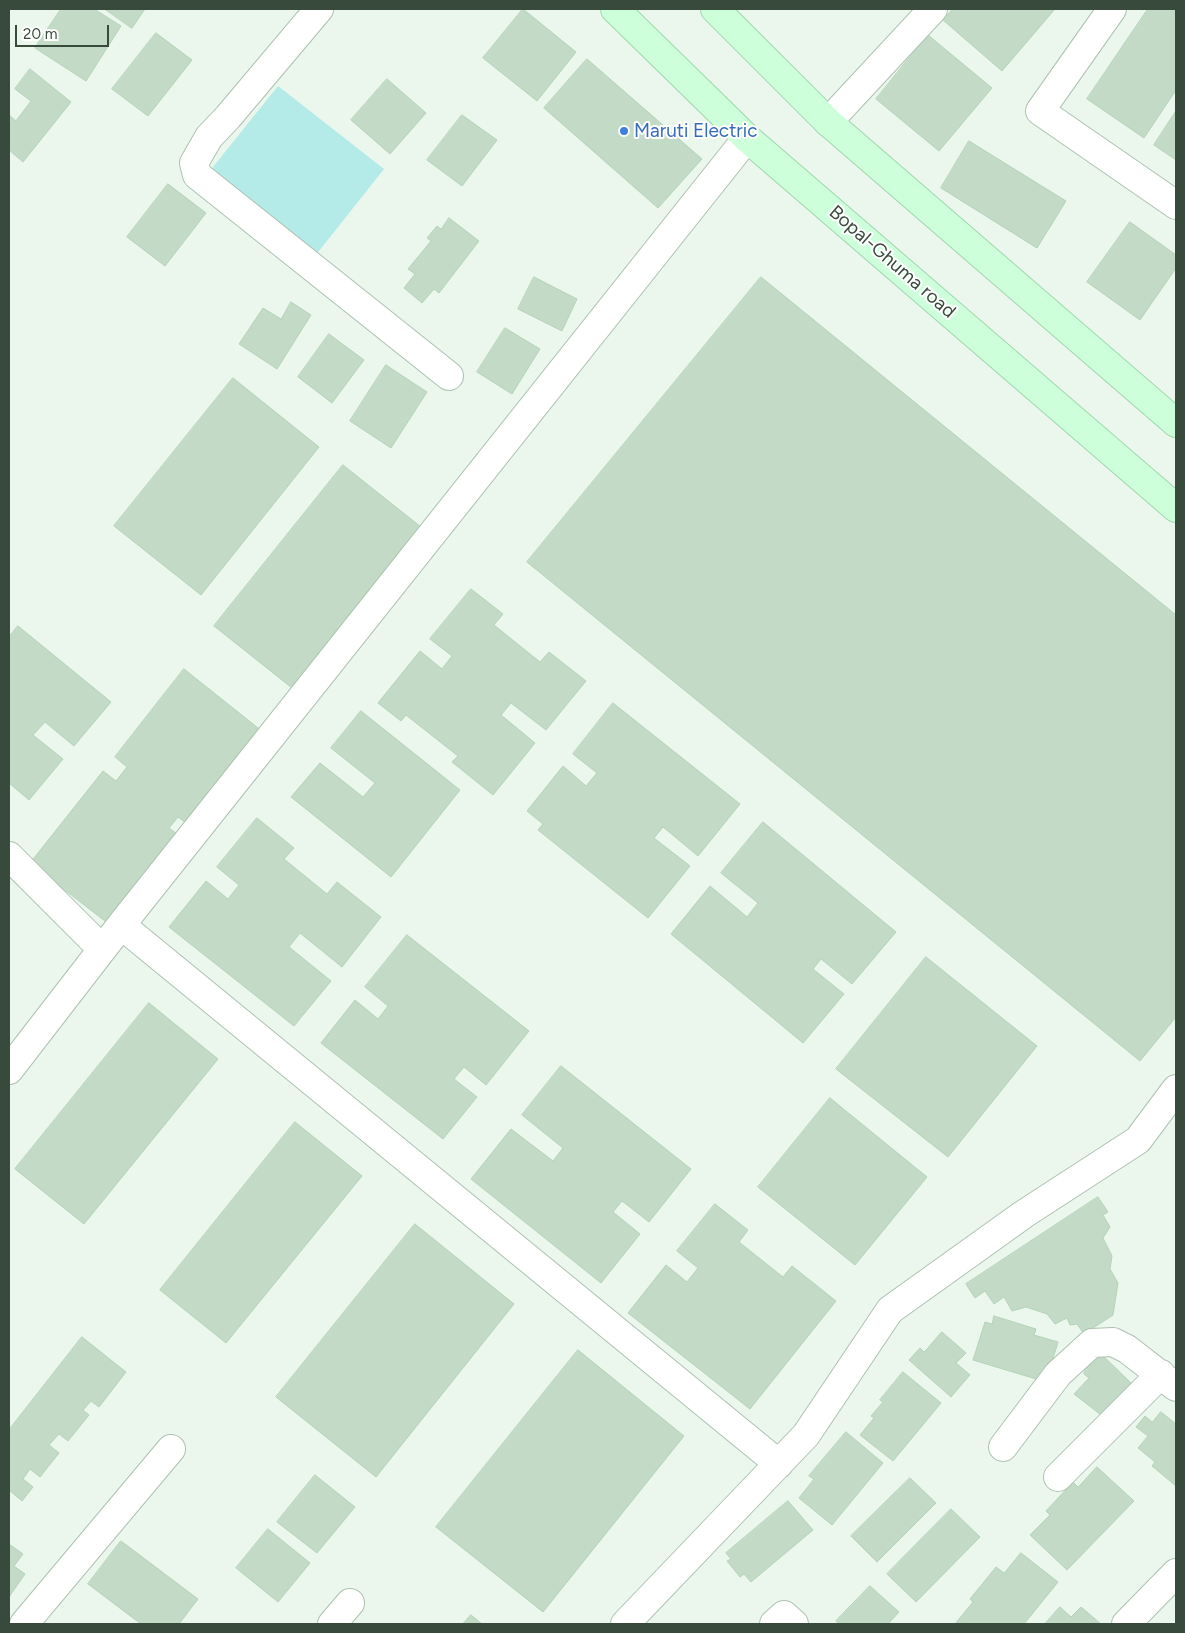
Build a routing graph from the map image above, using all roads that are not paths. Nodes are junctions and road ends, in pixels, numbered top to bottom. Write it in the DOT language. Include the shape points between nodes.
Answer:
graph roads {
  1 [pos="319,9"];
  2 [pos="615,9"];
  3 [pos="715,9"];
  4 [pos="933,9"];
  5 [pos="1112,9"];
  6 [pos="828,122"];
  7 [pos="747,138"];
  8 [pos="1176,204"];
  9 [pos="450,376"];
  10 [pos="1176,423"];
  11 [pos="1176,508"];
  12 [pos="9,856"];
  13 [pos="121,925"];
  14 [pos="102,949"];
  15 [pos="9,1070"];
  16 [pos="1176,1088"];
  17 [pos="1169,1380"];
  18 [pos="1003,1447"];
  19 [pos="171,1449"];
  20 [pos="779,1464"];
  21 [pos="1058,1477"];
  22 [pos="1176,1573"];
  23 [pos="350,1603"];
  24 [pos="24,1624"];
  25 [pos="332,1624"];
  26 [pos="625,1624"];
  27 [pos="774,1624"];
  28 [pos="794,1624"];
  29 [pos="1126,1624"];
  1 -- 9 [label="street" via="209,138 194,164 197,175"];
  2 -- 7 [label="street, Bopal-Ghuma road"];
  3 -- 6 [label="street"];
  4 -- 6 [label="street"];
  5 -- 8 [label="street" via="1040,111"];
  6 -- 10 [label="street"];
  7 -- 11 [label="street, Bopal-Ghuma road"];
  7 -- 13 [label="street"];
  12 -- 14 [label="street"];
  13 -- 14 [label="street"];
  13 -- 20 [label="street"];
  14 -- 15 [label="street"];
  16 -- 20 [label="street" via="1138,1140 1024,1214 890,1310 806,1435"];
  17 -- 18 [label="street" via="1113,1342 1092,1343 1058,1374"];
  17 -- 21 [label="street"];
  19 -- 24 [label="street"];
  20 -- 26 [label="street"];
  22 -- 29 [label="street"];
  23 -- 25 [label="street"];
  27 -- 28 [label="street" via="784,1615"];
}
